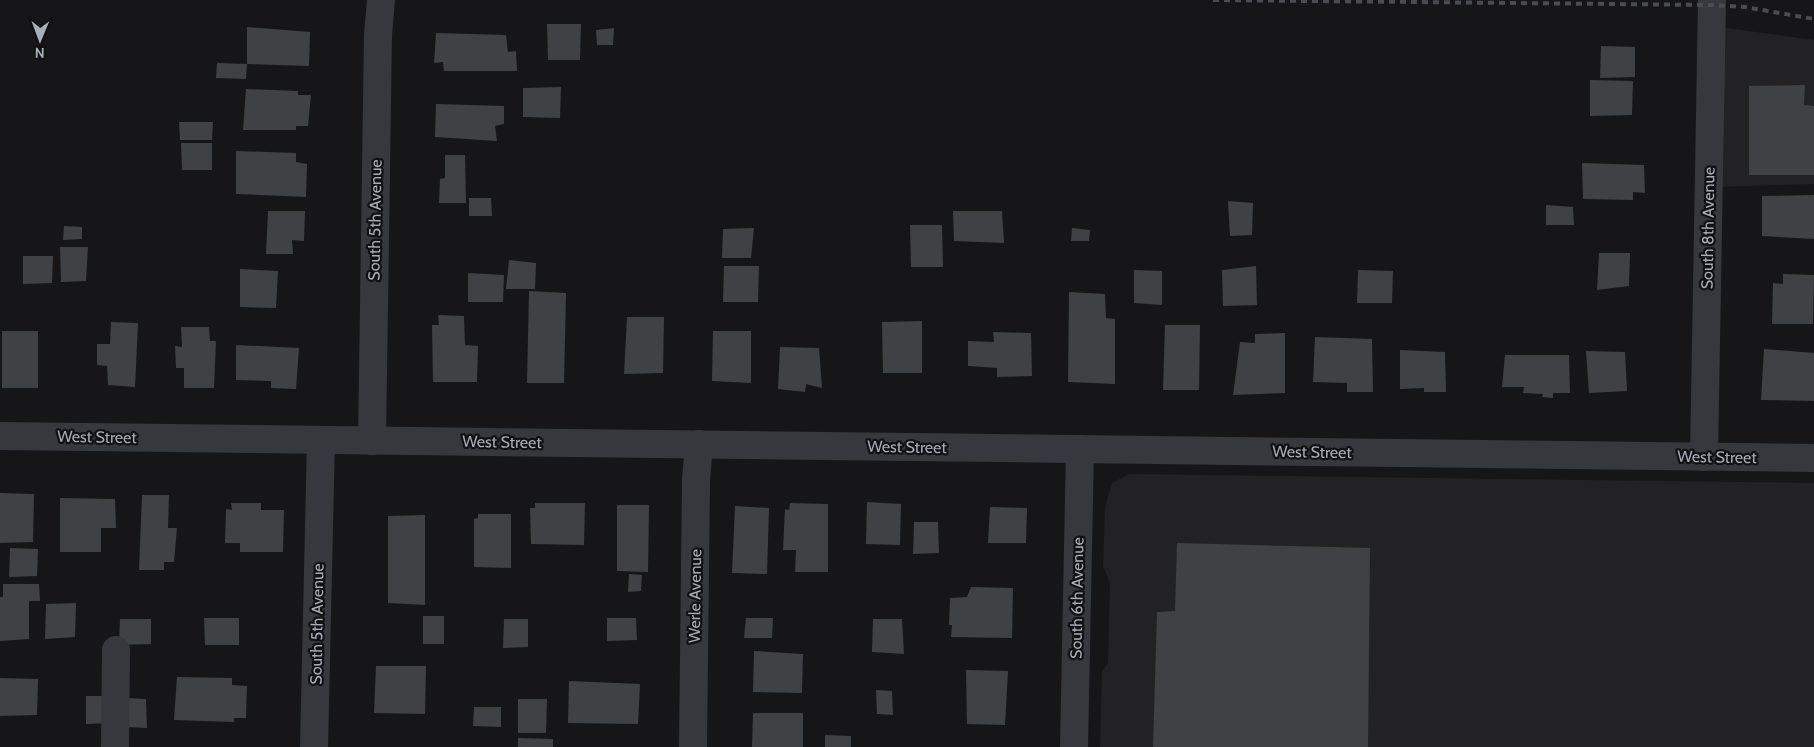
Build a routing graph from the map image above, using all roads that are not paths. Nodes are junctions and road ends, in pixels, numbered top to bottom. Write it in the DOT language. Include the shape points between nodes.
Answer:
graph roads {
  1 [pos="381,0"];
  2 [pos="1712,0"];
  3 [pos="0,436"];
  4 [pos="322,440"];
  5 [pos="372,441"];
  6 [pos="699,444"];
  7 [pos="1080,449"];
  8 [pos="1704,457"];
  9 [pos="1814,458"];
  10 [pos="116,650"];
  11 [pos="115,747"];
  12 [pos="314,747"];
  13 [pos="693,747"];
  14 [pos="1074,747"];
  1 -- 5 [label="street, South 5th Avenue"];
  2 -- 8 [label="street, South 8th Avenue"];
  3 -- 4 [label="street, West Street"];
  4 -- 5 [label="street, West Street"];
  4 -- 12 [label="street, South 5th Avenue"];
  5 -- 6 [label="street, West Street"];
  6 -- 7 [label="street, West Street"];
  6 -- 13 [label="street, Werle Avenue"];
  7 -- 8 [label="street, West Street"];
  7 -- 14 [label="street, South 6th Avenue"];
  8 -- 9 [label="street, West Street"];
  10 -- 11 [label="street"];
}
